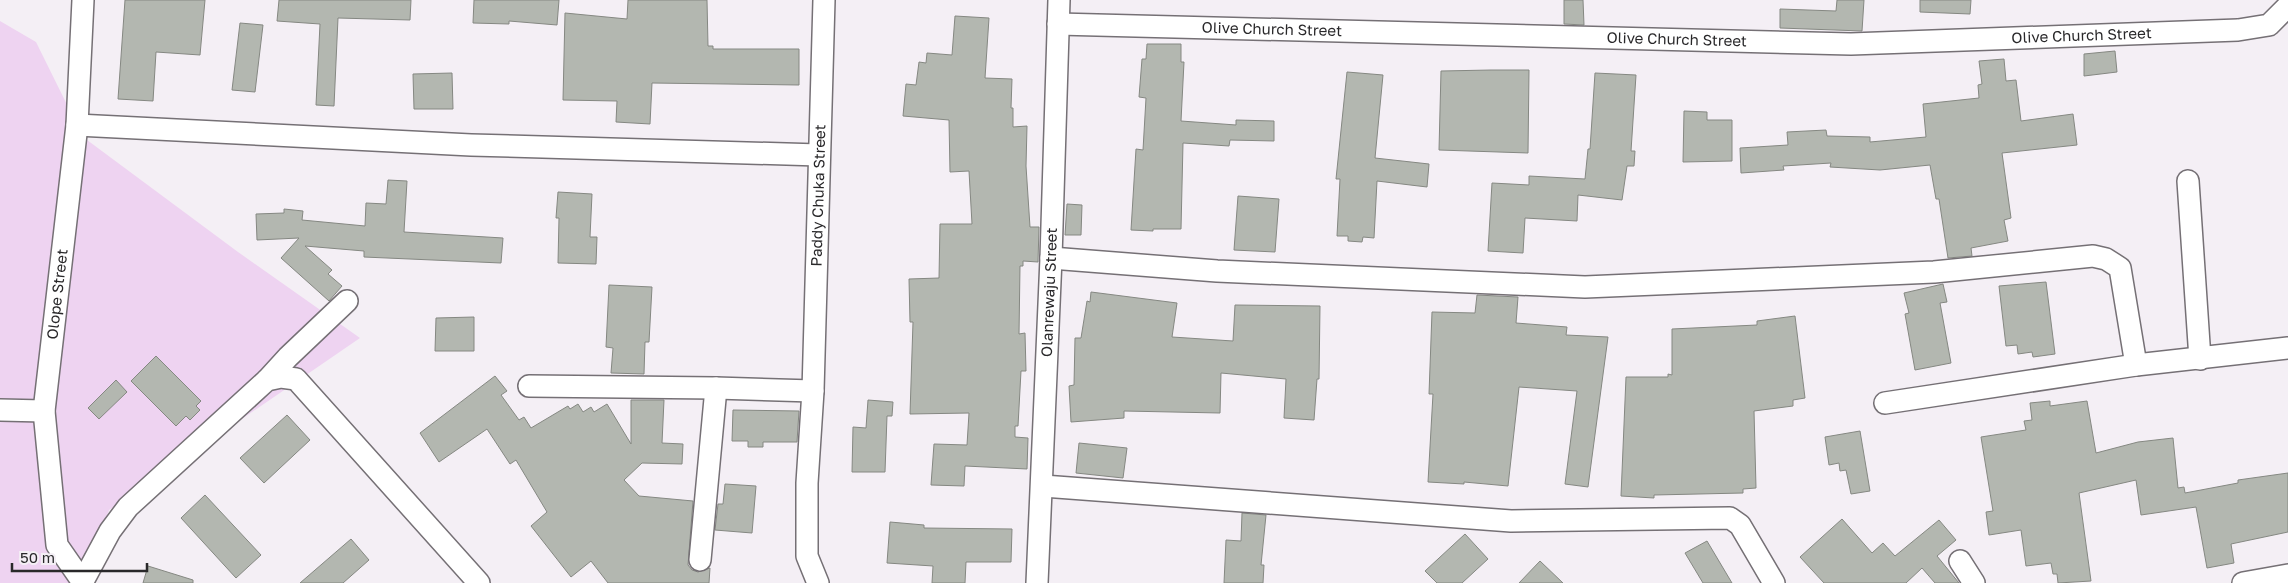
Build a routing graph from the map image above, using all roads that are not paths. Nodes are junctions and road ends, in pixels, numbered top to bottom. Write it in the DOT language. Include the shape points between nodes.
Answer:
graph roads {
  1 [pos="83,0"];
  2 [pos="824,0"];
  3 [pos="1058,0"];
  4 [pos="2288,6"];
  5 [pos="1058,24"];
  6 [pos="76,125"];
  7 [pos="819,155"];
  8 [pos="2188,181"];
  9 [pos="1051,258"];
  10 [pos="347,301"];
  11 [pos="2288,348"];
  12 [pos="2200,360"];
  13 [pos="2136,365"];
  14 [pos="267,380"];
  15 [pos="529,386"];
  16 [pos="716,388"];
  17 [pos="813,391"];
  18 [pos="1885,403"];
  19 [pos="0,410"];
  20 [pos="44,411"];
  21 [pos="1042,486"];
  22 [pos="700,560"];
  23 [pos="1960,561"];
  24 [pos="2288,575"];
  25 [pos="82,582"];
  26 [pos="479,583"];
  27 [pos="818,583"];
  28 [pos="1037,583"];
  29 [pos="1774,583"];
  30 [pos="1974,583"];
  31 [pos="2243,583"];
  1 -- 6 [label="street, Olope Street"];
  2 -- 7 [label="street, Paddy Chuka Street"];
  3 -- 5 [label="street, Olanrewaju Street"];
  4 -- 5 [label="street, Olive Church Street" via="2269,25 2238,30 1851,44"];
  5 -- 9 [label="street, Olanrewaju Street"];
  6 -- 7 [label="street" via="471,145"];
  6 -- 20 [label="street, Olope Street"];
  7 -- 17 [label="street, Paddy Chuka Street"];
  8 -- 12 [label="street"];
  9 -- 13 [label="street" via="1217,271 1585,287 1934,272 2093,256 2106,258 2120,268"];
  9 -- 21 [label="street, Olanrewaju Street"];
  10 -- 14 [label="street"];
  11 -- 12 [label="street"];
  12 -- 13 [label="street"];
  13 -- 18 [label="street"];
  14 -- 25 [label="street" via="128,507 110,531"];
  14 -- 26 [label="street" via="281,377 296,379"];
  15 -- 16 [label="street"];
  16 -- 17 [label="street"];
  16 -- 22 [label="street"];
  17 -- 27 [label="street, Paddy Chuka Street" via="807,556"];
  19 -- 20 [label="street"];
  20 -- 25 [label="street, Olope Street" via="57,545"];
  21 -- 28 [label="street, Olanrewaju Street"];
  21 -- 29 [label="street" via="1511,521 1730,518 1740,525"];
  23 -- 30 [label="street"];
  24 -- 31 [label="street"];
}
